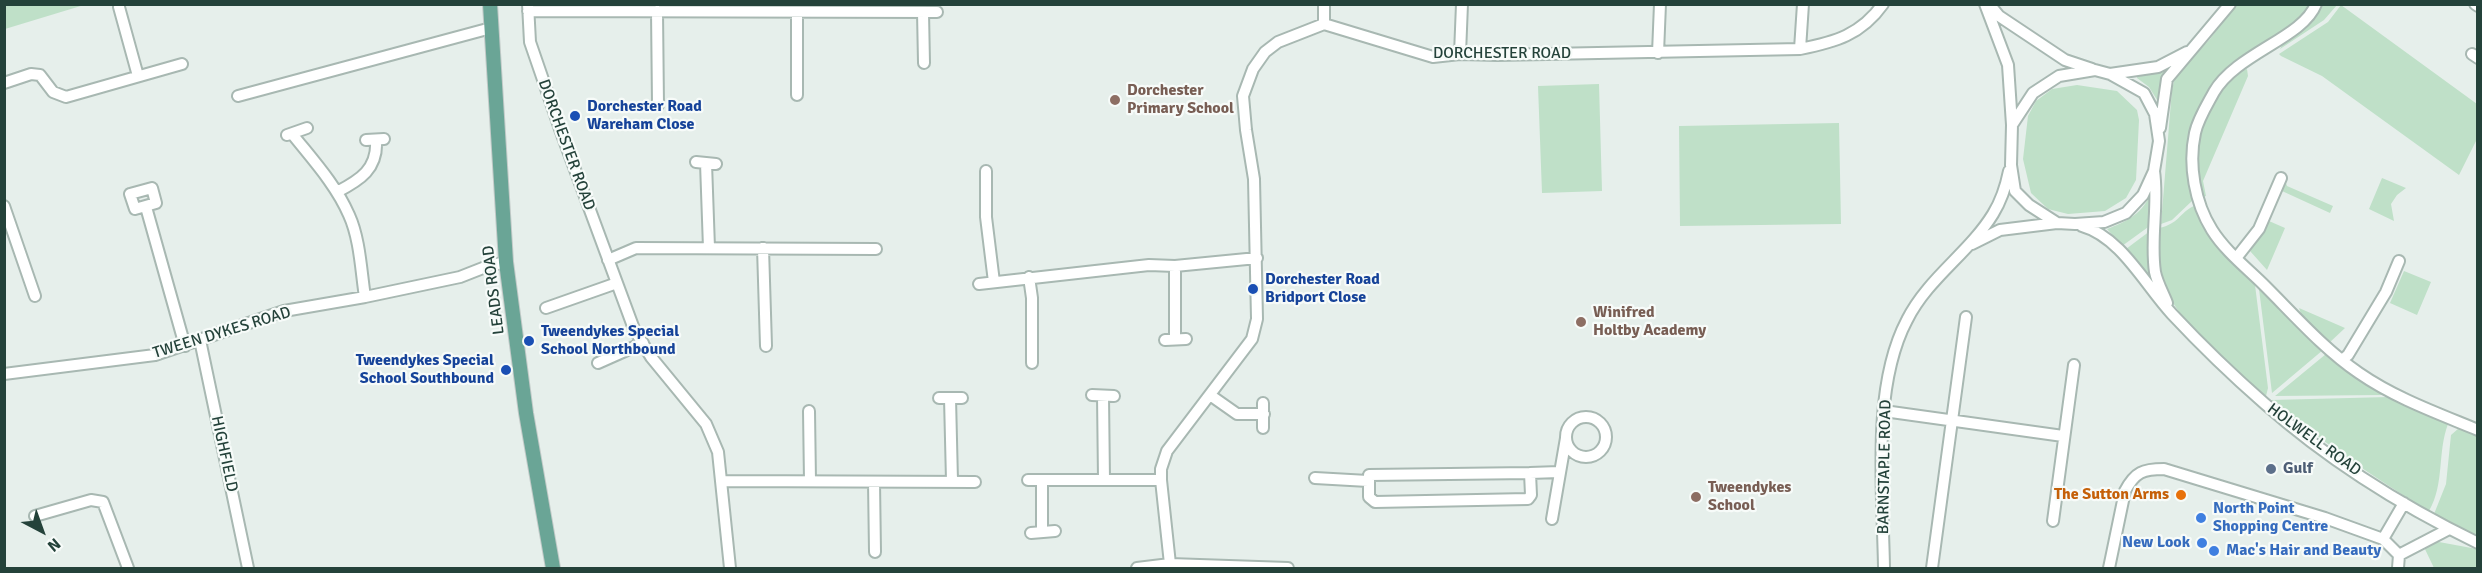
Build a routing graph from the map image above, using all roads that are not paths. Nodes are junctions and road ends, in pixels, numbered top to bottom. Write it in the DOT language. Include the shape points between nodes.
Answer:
graph roads {
  1 [pos="490,4"];
  2 [pos="1324,4"];
  3 [pos="1462,4"];
  4 [pos="1660,4"];
  5 [pos="1803,4"];
  6 [pos="1883,4"];
  7 [pos="1987,4"];
  8 [pos="2230,4"];
  9 [pos="2316,4"];
  10 [pos="119,7"];
  11 [pos="528,8"];
  12 [pos="779,8"];
  13 [pos="897,8"];
  14 [pos="650,9"];
  15 [pos="797,12"];
  16 [pos="923,12"];
  17 [pos="937,12"];
  18 [pos="1323,24"];
  19 [pos="492,28"];
  20 [pos="1800,49"];
  21 [pos="2191,50"];
  22 [pos="1658,53"];
  23 [pos="1460,54"];
  24 [pos="924,63"];
  25 [pos="182,64"];
  26 [pos="2095,70"];
  27 [pos="2110,74"];
  28 [pos="138,76"];
  29 [pos="4,83"];
  30 [pos="797,94"];
  31 [pos="238,96"];
  32 [pos="658,105"];
  33 [pos="2012,125"];
  34 [pos="307,128"];
  35 [pos="375,140"];
  36 [pos="2159,141"];
  37 [pos="706,163"];
  38 [pos="2011,165"];
  39 [pos="986,171"];
  40 [pos="2154,171"];
  41 [pos="2281,178"];
  42 [pos="338,192"];
  43 [pos="4,206"];
  44 [pos="146,207"];
  45 [pos="2057,223"];
  46 [pos="2075,224"];
  47 [pos="9,234"];
  48 [pos="1967,247"];
  49 [pos="709,248"];
  50 [pos="763,248"];
  51 [pos="876,249"];
  52 [pos="2237,257"];
  53 [pos="1257,258"];
  54 [pos="608,260"];
  55 [pos="2399,261"];
  56 [pos="506,262"];
  57 [pos="1175,266"];
  58 [pos="1029,277"];
  59 [pos="994,282"];
  60 [pos="617,283"];
  61 [pos="979,284"];
  62 [pos="35,296"];
  63 [pos="365,297"];
  64 [pos="546,308"];
  65 [pos="2170,312"];
  66 [pos="1966,317"];
  67 [pos="1175,339"];
  68 [pos="200,340"];
  69 [pos="643,343"];
  70 [pos="185,346"];
  71 [pos="766,346"];
  72 [pos="2342,360"];
  73 [pos="598,363"];
  74 [pos="1032,363"];
  75 [pos="2074,365"];
  76 [pos="4,374"];
  77 [pos="1210,395"];
  78 [pos="1103,396"];
  79 [pos="962,398"];
  80 [pos="809,411"];
  81 [pos="1884,411"];
  82 [pos="1953,420"];
  83 [pos="1263,428"];
  84 [pos="2478,430"];
  85 [pos="2063,436"];
  86 [pos="1566,438"];
  87 [pos="1559,472"];
  88 [pos="1530,473"];
  89 [pos="1315,478"];
  90 [pos="1028,480"];
  91 [pos="1042,480"];
  92 [pos="1104,480"];
  93 [pos="1161,480"];
  94 [pos="723,481"];
  95 [pos="810,481"];
  96 [pos="952,481"];
  97 [pos="1368,481"];
  98 [pos="874,482"];
  99 [pos="975,482"];
  100 [pos="2404,503"];
  101 [pos="35,516"];
  102 [pos="1552,519"];
  103 [pos="2053,521"];
  104 [pos="2449,529"];
  105 [pos="1055,531"];
  106 [pos="2383,539"];
  107 [pos="2478,543"];
  108 [pos="875,552"];
  109 [pos="2399,555"];
  110 [pos="1170,564"];
  111 [pos="128,568"];
  112 [pos="248,568"];
  113 [pos="553,568"];
  114 [pos="730,568"];
  115 [pos="1137,568"];
  116 [pos="1271,568"];
  117 [pos="1288,568"];
  118 [pos="1884,568"];
  119 [pos="1932,568"];
  120 [pos="2109,568"];
  121 [pos="2398,568"];
  1 -- 19 [label="main road, LEADS ROAD"];
  2 -- 18 [label="street"];
  3 -- 23 [label="street"];
  4 -- 22 [label="street"];
  5 -- 20 [label="street"];
  6 -- 20 [label="street, DORCHESTER ROAD" via="1875,17 1850,35"];
  7 -- 26 [label="street" via="2065,60"];
  7 -- 33 [label="street" via="2008,66"];
  8 -- 21 [label="street"];
  9 -- 52 [label="street" via="2312,15 2229,73 2216,90 2196,132 2193,152 2198,201 2212,231"];
  10 -- 28 [label="street"];
  11 -- 14 [label="street"];
  11 -- 54 [label="street, DORCHESTER ROAD" via="530,42"];
  12 -- 14 [label="street"];
  12 -- 15 [label="street"];
  13 -- 15 [label="street"];
  13 -- 16 [label="street"];
  14 -- 32 [label="street"];
  15 -- 30 [label="street"];
  16 -- 17 [label="street"];
  16 -- 24 [label="street"];
  18 -- 23 [label="street, DORCHESTER ROAD" via="1433,57"];
  18 -- 53 [label="street" via="1278,42 1265,52 1248,79 1243,96 1254,179"];
  19 -- 31 [label="street"];
  19 -- 56 [label="main road, LEADS ROAD"];
  20 -- 22 [label="street, DORCHESTER ROAD"];
  21 -- 27 [label="street" via="2157,66"];
  21 -- 36 [label="street" via="2168,79"];
  22 -- 23 [label="street, DORCHESTER ROAD"];
  25 -- 28 [label="street"];
  26 -- 27 [label="street"];
  26 -- 33 [label="street" via="2059,76 2033,93"];
  27 -- 36 [label="street" via="2144,93 2155,114"];
  28 -- 29 [label="street" via="66,97 53,92 40,75"];
  33 -- 38 [label="street"];
  34 -- 42 [label="street" via="289,135"];
  35 -- 42 [label="street" via="377,153 370,171"];
  36 -- 40 [label="street"];
  37 -- 49 [label="street"];
  38 -- 45 [label="street" via="2015,191 2029,206"];
  38 -- 48 [label="street, BARNSTAPLE ROAD" via="1993,214"];
  39 -- 59 [label="street" via="986,217"];
  40 -- 46 [label="street" via="2143,195 2126,213 2104,222"];
  40 -- 65 [label="street, HOLWELL ROAD" via="2155,273"];
  41 -- 52 [label="street" via="2259,229"];
  42 -- 63 [label="street" via="350,217"];
  43 -- 47 [label="street"];
  44 -- 70 [label="street"];
  45 -- 46 [label="street"];
  45 -- 48 [label="street, BARNSTAPLE ROAD" via="2000,230"];
  46 -- 65 [label="street, HOLWELL ROAD" via="2110,240"];
  47 -- 62 [label="street"];
  48 -- 81 [label="street, BARNSTAPLE ROAD" via="1927,289 1907,320 1891,359"];
  49 -- 50 [label="street"];
  49 -- 54 [label="street" via="636,248"];
  50 -- 51 [label="street"];
  50 -- 71 [label="street"];
  52 -- 72 [label="street"];
  53 -- 57 [label="street"];
  53 -- 77 [label="street" via="1257,319 1252,339"];
  54 -- 60 [label="street, DORCHESTER ROAD"];
  55 -- 72 [label="street" via="2386,292"];
  56 -- 63 [label="street, TWEEN DYKES ROAD" via="460,277"];
  56 -- 113 [label="main road, LEADS ROAD" via="526,413"];
  57 -- 58 [label="street"];
  57 -- 67 [label="street"];
  58 -- 59 [label="street"];
  58 -- 74 [label="street"];
  59 -- 61 [label="street"];
  60 -- 64 [label="street"];
  60 -- 69 [label="street, DORCHESTER ROAD"];
  63 -- 68 [label="street, TWEEN DYKES ROAD" via="284,311"];
  65 -- 100 [label="street, HOLWELL ROAD" via="2272,411"];
  66 -- 82 [label="street"];
  68 -- 70 [label="street, TWEEN DYKES ROAD"];
  68 -- 112 [label="street, HIGHFIELD"];
  69 -- 73 [label="street"];
  69 -- 94 [label="street, DORCHESTER ROAD" via="706,424 718,452"];
  70 -- 76 [label="street, TWEEN DYKES ROAD" via="154,355"];
  72 -- 84 [label="street" via="2388,391"];
  75 -- 85 [label="street"];
  77 -- 83 [label="street" via="1237,414 1264,409"];
  77 -- 93 [label="street" via="1167,451"];
  78 -- 92 [label="street"];
  79 -- 96 [label="street" via="945,398"];
  80 -- 95 [label="street"];
  81 -- 82 [label="street"];
  81 -- 118 [label="street, BARNSTAPLE ROAD"];
  82 -- 85 [label="street"];
  82 -- 119 [label="street"];
  85 -- 103 [label="street"];
  86 -- 87 [label="street"];
  87 -- 88 [label="street"];
  87 -- 102 [label="street"];
  88 -- 97 [label="street" via="1369,475"];
  88 -- 97 [label="street" via="1528,499 1375,502 1369,497"];
  89 -- 97 [label="street"];
  90 -- 91 [label="street"];
  91 -- 92 [label="street"];
  91 -- 105 [label="street" via="1036,532"];
  92 -- 93 [label="street"];
  93 -- 110 [label="street"];
  94 -- 95 [label="street"];
  94 -- 114 [label="street, DORCHESTER ROAD"];
  95 -- 98 [label="street"];
  96 -- 98 [label="street"];
  96 -- 99 [label="street"];
  98 -- 108 [label="street"];
  100 -- 104 [label="street, HOLWELL ROAD"];
  100 -- 106 [label="street"];
  101 -- 111 [label="street" via="91,501 103,502"];
  104 -- 107 [label="street, HOLWELL ROAD"];
  104 -- 109 [label="street"];
  106 -- 109 [label="street"];
  106 -- 120 [label="street" via="2163,468 2147,469 2130,481 2125,491"];
  109 -- 121 [label="street"];
  110 -- 115 [label="street"];
  110 -- 116 [label="street"];
  116 -- 117 [label="street"];
}
